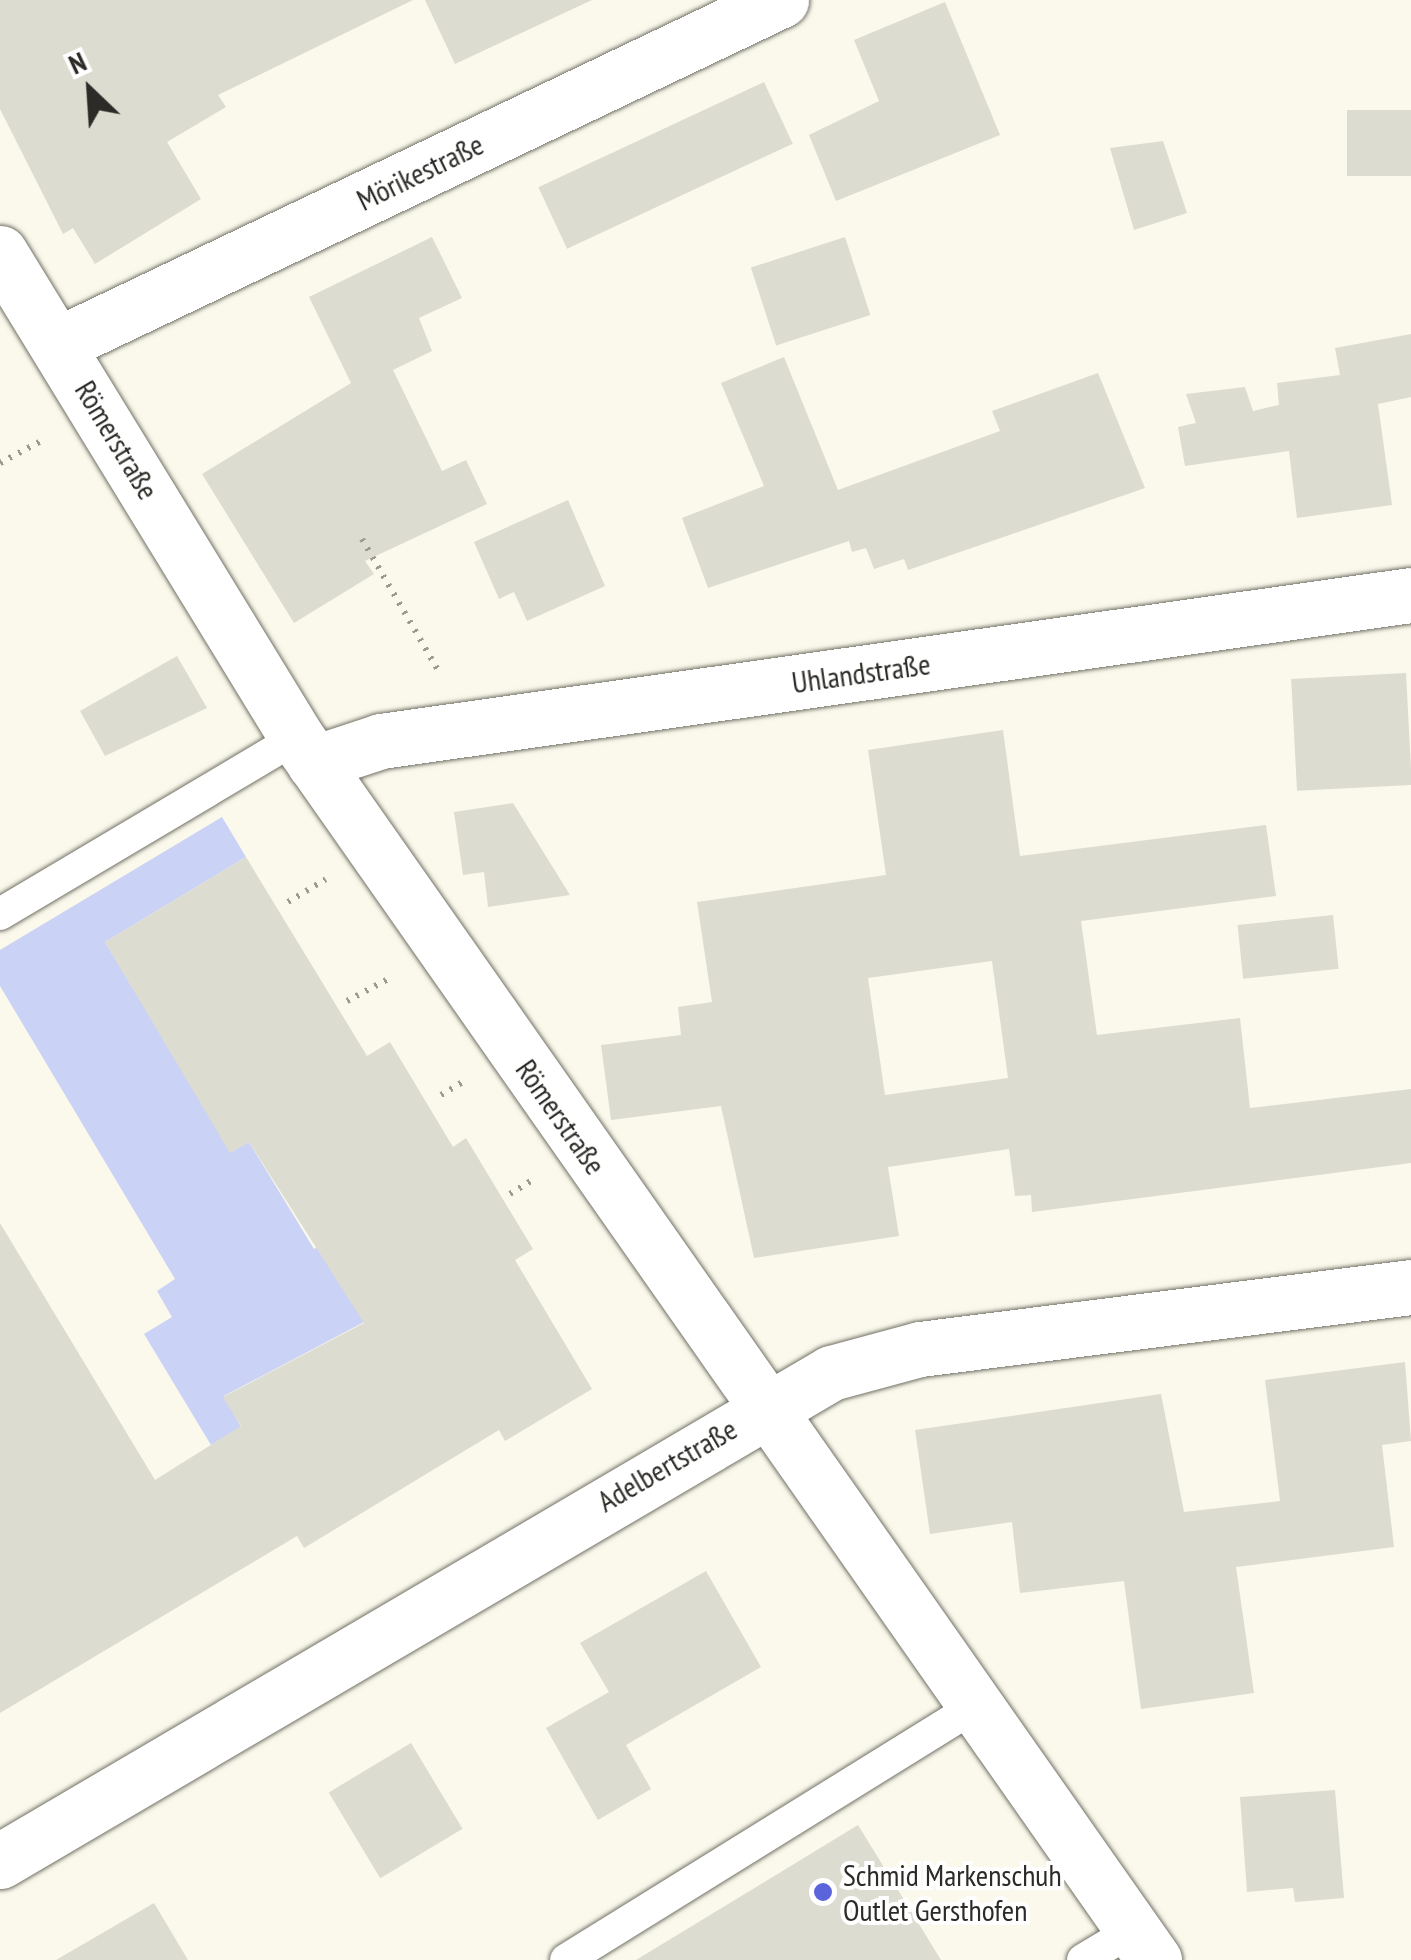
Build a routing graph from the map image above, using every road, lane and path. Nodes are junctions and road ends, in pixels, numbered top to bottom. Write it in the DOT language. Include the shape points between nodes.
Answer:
graph roads {
  1 [pos="781,0"];
  2 [pos="0,253"];
  3 [pos="59,344"];
  4 [pos="362,539"];
  5 [pos="1411,595"];
  6 [pos="472,728"];
  7 [pos="305,750"];
  8 [pos="0,914"];
  9 [pos="1411,1287"];
  10 [pos="765,1408"];
  11 [pos="974,1706"];
  12 [pos="0,1861"];
  13 [pos="1143,1945"];
  14 [pos="566,1960"];
  15 [pos="1082,1960"];
  1 -- 3 [label="street, Mörikestraße"];
  2 -- 3 [label="street, Römerstraße"];
  3 -- 7 [label="street, Römerstraße"];
  4 -- 6 [label="path"];
  5 -- 6 [label="street, Uhlandstraße"];
  6 -- 7 [label="street, Uhlandstraße"];
  7 -- 8 [label="lane"];
  7 -- 10 [label="street, Römerstraße"];
  9 -- 10 [label="street, Adelbertstraße" via="920,1348 831,1372"];
  10 -- 11 [label="street, Römerstraße"];
  10 -- 12 [label="street, Adelbertstraße"];
  11 -- 13 [label="street, Römerstraße"];
  11 -- 14 [label="lane"];
  13 -- 15 [label="lane"];
}
